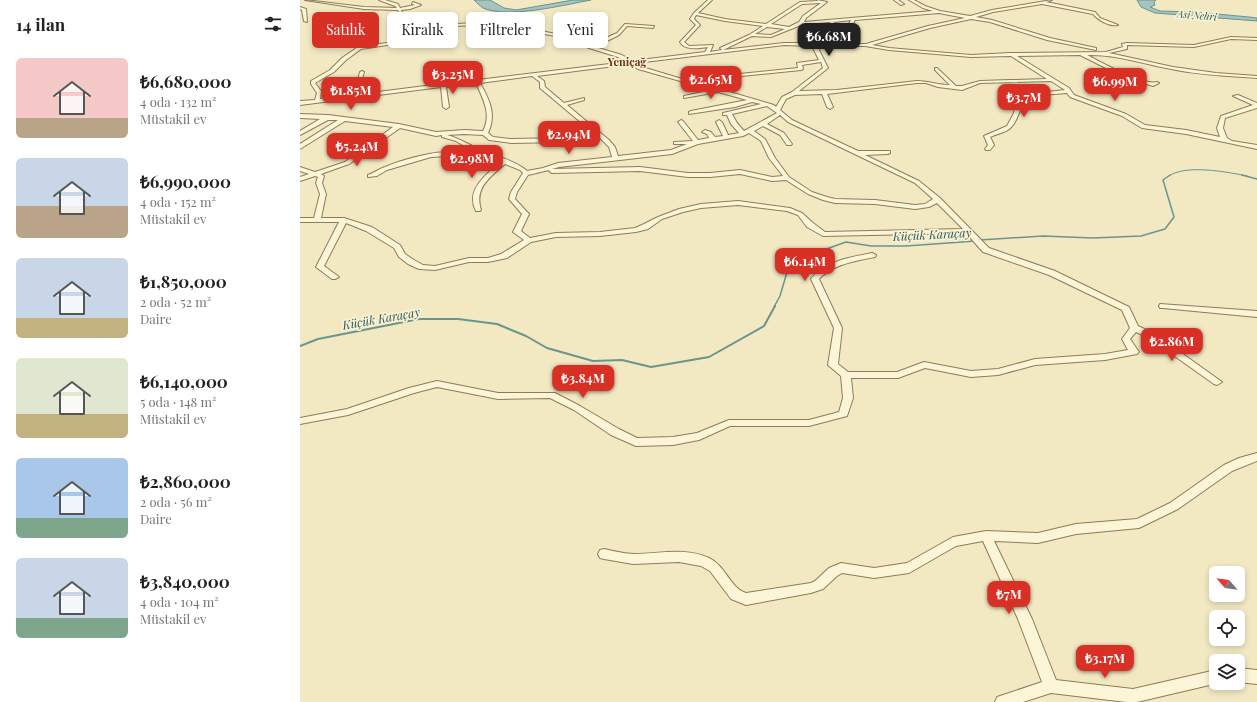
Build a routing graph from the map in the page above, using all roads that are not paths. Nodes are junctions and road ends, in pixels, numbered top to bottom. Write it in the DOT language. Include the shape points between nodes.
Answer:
graph roads {
  1 [pos="307,0"];
  2 [pos="342,0"];
  3 [pos="381,0"];
  4 [pos="420,0"];
  5 [pos="430,0"];
  6 [pos="434,0"];
  7 [pos="710,0"];
  8 [pos="896,0"];
  9 [pos="911,0"];
  10 [pos="1050,0"];
  11 [pos="803,1"];
  12 [pos="823,1"];
  13 [pos="413,3"];
  14 [pos="1041,3"];
  15 [pos="330,4"];
  16 [pos="902,4"];
  17 [pos="301,9"];
  18 [pos="400,10"];
  19 [pos="939,12"];
  20 [pos="695,14"];
  21 [pos="864,14"];
  22 [pos="869,17"];
  23 [pos="968,18"];
  24 [pos="854,19"];
  25 [pos="306,21"];
  26 [pos="832,21"];
  27 [pos="801,23"];
  28 [pos="1116,25"];
  29 [pos="767,26"];
  30 [pos="653,28"];
  31 [pos="789,28"];
  32 [pos="553,34"];
  33 [pos="751,35"];
  34 [pos="608,39"];
  35 [pos="1257,39"];
  36 [pos="387,44"];
  37 [pos="813,44"];
  38 [pos="835,44"];
  39 [pos="853,45"];
  40 [pos="865,45"];
  41 [pos="710,47"];
  42 [pos="594,48"];
  43 [pos="725,48"];
  44 [pos="716,53"];
  45 [pos="1080,53"];
  46 [pos="1104,53"];
  47 [pos="706,54"];
  48 [pos="1010,54"];
  49 [pos="1138,57"];
  50 [pos="1130,58"];
  51 [pos="821,61"];
  52 [pos="1094,61"];
  53 [pos="630,62"];
  54 [pos="1090,65"];
  55 [pos="1111,68"];
  56 [pos="937,69"];
  57 [pos="1102,71"];
  58 [pos="362,72"];
  59 [pos="533,75"];
  60 [pos="1257,77"];
  61 [pos="1052,80"];
  62 [pos="477,81"];
  63 [pos="686,81"];
  64 [pos="1157,83"];
  65 [pos="444,84"];
  66 [pos="955,88"];
  67 [pos="716,91"];
  68 [pos="1068,91"];
  69 [pos="794,93"];
  70 [pos="824,93"];
  71 [pos="359,95"];
  72 [pos="1236,96"];
  73 [pos="686,97"];
  74 [pos="582,99"];
  75 [pos="751,100"];
  76 [pos="316,101"];
  77 [pos="300,103"];
  78 [pos="564,104"];
  79 [pos="768,105"];
  80 [pos="1257,105"];
  81 [pos="446,107"];
  82 [pos="830,107"];
  83 [pos="778,111"];
  84 [pos="691,113"];
  85 [pos="300,115"];
  86 [pos="328,118"];
  87 [pos="344,119"];
  88 [pos="681,122"];
  89 [pos="719,122"];
  90 [pos="763,124"];
  91 [pos="399,126"];
  92 [pos="750,131"];
  93 [pos="705,132"];
  94 [pos="300,133"];
  95 [pos="485,133"];
  96 [pos="436,134"];
  97 [pos="743,134"];
  98 [pos="602,136"];
  99 [pos="726,137"];
  100 [pos="713,139"];
  101 [pos="1224,139"];
  102 [pos="697,141"];
  103 [pos="676,142"];
  104 [pos="790,144"];
  105 [pos="300,147"];
  106 [pos="655,147"];
  107 [pos="1257,147"];
  108 [pos="474,149"];
  109 [pos="988,149"];
  110 [pos="888,152"];
  111 [pos="857,153"];
  112 [pos="657,154"];
  113 [pos="615,158"];
  114 [pos="505,161"];
  115 [pos="300,169"];
  116 [pos="544,170"];
  117 [pos="314,173"];
  118 [pos="526,173"];
  119 [pos="370,176"];
  120 [pos="787,178"];
  121 [pos="300,180"];
  122 [pos="938,199"];
  123 [pos="478,210"];
  124 [pos="300,220"];
  125 [pos="318,220"];
  126 [pos="344,220"];
  127 [pos="969,233"];
  128 [pos="529,240"];
  129 [pos="872,255"];
  130 [pos="335,277"];
  131 [pos="1163,306"];
  132 [pos="1257,314"];
  133 [pos="1134,328"];
  134 [pos="846,376"];
  135 [pos="1217,382"];
  136 [pos="300,421"];
  137 [pos="1257,457"];
  138 [pos="986,536"];
  139 [pos="604,554"];
  140 [pos="1245,676"];
  141 [pos="1257,677"];
  142 [pos="1209,679"];
  143 [pos="1052,686"];
  144 [pos="1002,702"];
  1 -- 15 [label="street"];
  2 -- 15 [label="street"];
  3 -- 18 [label="street" via="397,5"];
  4 -- 5 [label="street"];
  5 -- 6 [label="street"];
  7 -- 20 [label="street"];
  8 -- 16 [label="street"];
  9 -- 19 [label="street"];
  10 -- 14 [label="street"];
  11 -- 12 [label="street"];
  11 -- 29 [label="street"];
  12 -- 27 [label="street" via="824,3 804,17"];
  13 -- 18 [label="street" via="419,5"];
  14 -- 23 [label="street" via="992,11"];
  14 -- 28 [label="street" via="1094,12 1099,19"];
  15 -- 18 [label="street"];
  17 -- 25 [label="street"];
  18 -- 32 [label="street" via="404,20 429,17 449,20 458,25 498,24"];
  19 -- 22 [label="street"];
  19 -- 23 [label="street"];
  20 -- 29 [label="street"];
  20 -- 41 [label="street" via="692,20 698,25 682,42 688,47"];
  21 -- 22 [label="street"];
  22 -- 24 [label="street"];
  23 -- 40 [label="street"];
  23 -- 46 [label="street" via="991,21"];
  24 -- 26 [label="street"];
  24 -- 39 [label="street" via="848,29"];
  26 -- 27 [label="street"];
  26 -- 38 [label="street"];
  27 -- 31 [label="street"];
  27 -- 37 [label="street"];
  29 -- 31 [label="street"];
  29 -- 33 [label="street"];
  30 -- 34 [label="street" via="626,25 618,34"];
  31 -- 33 [label="street" via="768,37"];
  33 -- 43 [label="street"];
  35 -- 46 [label="street" via="1231,38 1194,46 1127,44 1124,45 1125,48"];
  36 -- 76 [label="street" via="360,48 313,82 320,94"];
  37 -- 38 [label="street"];
  37 -- 44 [label="street" via="771,45"];
  37 -- 51 [label="street"];
  38 -- 39 [label="street"];
  39 -- 40 [label="street"];
  40 -- 48 [label="street" via="971,56"];
  41 -- 43 [label="street"];
  41 -- 47 [label="street"];
  42 -- 53 [label="street"];
  43 -- 44 [label="street"];
  44 -- 47 [label="street"];
  45 -- 46 [label="street"];
  45 -- 48 [label="street"];
  45 -- 52 [label="street"];
  46 -- 50 [label="street"];
  47 -- 53 [label="street"];
  48 -- 61 [label="street"];
  49 -- 50 [label="street"];
  50 -- 60 [label="street" via="1188,70"];
  51 -- 63 [label="street" via="799,64 801,69"];
  51 -- 69 [label="street" via="826,68"];
  52 -- 54 [label="street"];
  52 -- 55 [label="street"];
  53 -- 59 [label="street"];
  53 -- 63 [label="street" via="640,68"];
  55 -- 57 [label="street"];
  55 -- 64 [label="street" via="1128,77 1153,85"];
  56 -- 66 [label="street"];
  58 -- 71 [label="street"];
  59 -- 62 [label="street"];
  59 -- 78 [label="street" via="542,82 542,87"];
  61 -- 66 [label="street" via="980,82"];
  61 -- 68 [label="street"];
  62 -- 65 [label="street"];
  62 -- 95 [label="street" via="490,107 491,118"];
  63 -- 67 [label="street"];
  65 -- 71 [label="street"];
  65 -- 81 [label="street"];
  66 -- 70 [label="street" via="917,82"];
  67 -- 73 [label="street"];
  67 -- 75 [label="street"];
  68 -- 101 [label="street" via="1082,101 1124,115 1144,127"];
  68 -- 109 [label="street" via="1040,94 1017,108 1011,125 987,136 991,145"];
  69 -- 70 [label="street"];
  69 -- 83 [label="street" via="784,98"];
  70 -- 82 [label="street"];
  71 -- 76 [label="street"];
  72 -- 80 [label="street"];
  74 -- 78 [label="street"];
  75 -- 79 [label="street"];
  75 -- 84 [label="street"];
  76 -- 77 [label="street"];
  76 -- 85 [label="street"];
  78 -- 98 [label="street"];
  79 -- 83 [label="street"];
  79 -- 97 [label="street" via="727,114"];
  80 -- 101 [label="street" via="1223,117 1220,128"];
  83 -- 90 [label="street"];
  83 -- 111 [label="street" via="790,121"];
  85 -- 86 [label="street"];
  86 -- 87 [label="street"];
  86 -- 94 [label="street"];
  87 -- 91 [label="street"];
  87 -- 105 [label="street"];
  88 -- 102 [label="street"];
  89 -- 99 [label="street"];
  90 -- 92 [label="street"];
  90 -- 104 [label="street" via="782,134"];
  91 -- 96 [label="street"];
  91 -- 117 [label="street" via="347,163"];
  92 -- 97 [label="street"];
  92 -- 120 [label="street" via="763,140 772,158"];
  93 -- 100 [label="street"];
  95 -- 96 [label="street"];
  95 -- 98 [label="street" via="491,139 511,141"];
  96 -- 108 [label="street" via="458,140"];
  97 -- 99 [label="street"];
  98 -- 113 [label="street" via="612,147"];
  99 -- 100 [label="street"];
  100 -- 102 [label="street"];
  101 -- 107 [label="street"];
  102 -- 103 [label="street"];
  102 -- 112 [label="street" via="672,152"];
  106 -- 112 [label="street"];
  108 -- 114 [label="street"];
  108 -- 119 [label="street" via="463,153 431,155 408,160"];
  110 -- 111 [label="street"];
  111 -- 122 [label="street" via="917,182"];
  112 -- 113 [label="street"];
  113 -- 116 [label="street" via="558,165"];
  114 -- 118 [label="street"];
  114 -- 123 [label="street" via="479,184 475,204"];
  115 -- 117 [label="street"];
  116 -- 118 [label="street"];
  116 -- 120 [label="street" via="640,169 688,175 740,172 772,179"];
  117 -- 121 [label="street"];
  117 -- 125 [label="street" via="320,176 319,183 324,194"];
  118 -- 128 [label="street" via="512,199 526,214 517,232"];
  120 -- 122 [label="street" via="810,193 835,201 875,202 914,208 927,206"];
  122 -- 127 [label="street"];
  124 -- 125 [label="street"];
  125 -- 126 [label="street"];
  126 -- 128 [label="street" via="369,229 397,247 411,262 422,267 435,268 469,260 488,260 504,256"];
  126 -- 130 [label="street" via="320,267"];
  127 -- 128 [label="street" via="823,234 800,214 788,209 738,203 681,210 636,230 556,235"];
  127 -- 133 [label="street" via="986,250 1052,272 1126,309"];
  129 -- 134 [label="street" via="831,267 815,279 838,328 833,365"];
  131 -- 132 [label="street"];
  133 -- 134 [label="street" via="1126,339 1134,352 1105,357 1035,362 971,374 924,365 898,375"];
  133 -- 135 [label="street" via="1152,336"];
  134 -- 136 [label="street" via="848,398 843,414 809,424 729,424 699,436 673,441 636,442 552,395 498,396 438,384 348,412"];
  137 -- 138 [label="street" via="1228,468 1174,506 1139,523 1076,529 1038,538"];
  138 -- 139 [label="street" via="953,542 909,568 874,573 841,568 811,588 746,599 735,595 714,567 703,561 679,557 633,559"];
  138 -- 143 [label="street" via="1025,619"];
  140 -- 141 [label="street"];
  142 -- 143 [label="street" via="1133,696"];
  143 -- 144 [label="street"];
}
